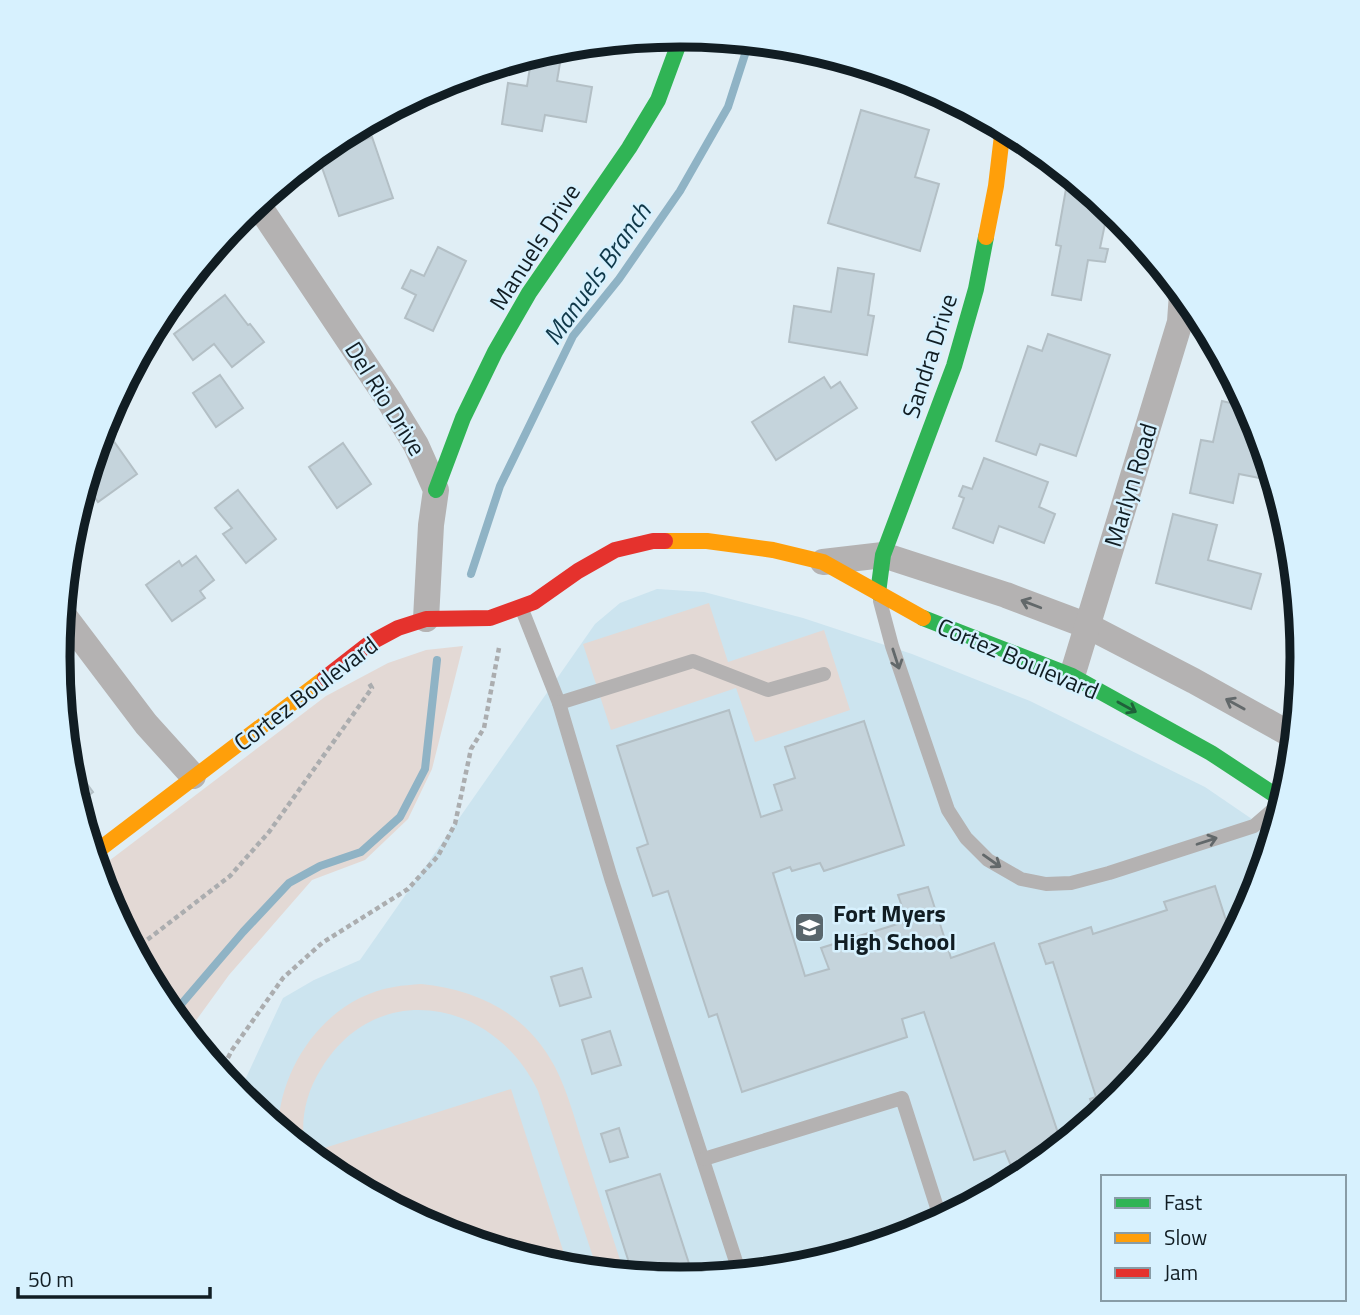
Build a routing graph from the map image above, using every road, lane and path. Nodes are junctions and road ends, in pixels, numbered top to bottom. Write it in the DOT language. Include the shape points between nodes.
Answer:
graph roads {
  1 [pos="678,47"];
  2 [pos="1002,139"];
  3 [pos="265,211"];
  4 [pos="1191,325"];
  5 [pos="436,490"];
  6 [pos="883,555"];
  7 [pos="823,562"];
  8 [pos="877,593"];
  9 [pos="513,610"];
  10 [pos="426,619"];
  11 [pos="71,625"];
  12 [pos="1088,626"];
  13 [pos="355,654"];
  14 [pos="824,674"];
  15 [pos="1072,676"];
  16 [pos="559,703"];
  17 [pos="1286,732"];
  18 [pos="193,776"];
  19 [pos="1274,795"];
  20 [pos="1270,813"];
  21 [pos="100,848"];
  22 [pos="142,944"];
  23 [pos="225,1064"];
  24 [pos="704,1160"];
  25 [pos="938,1210"];
  26 [pos="737,1265"];
  1 -- 5 [label="street, Manuels Drive" via="658,100 495,352"];
  2 -- 6 [label="street, Sandra Drive" via="976,289 954,366"];
  3 -- 5 [label="street, Del Rio Drive" via="388,399"];
  4 -- 12 [label="street, Marlyn Road"];
  5 -- 10 [label="street"];
  6 -- 7 [label="street, Cortez Boulevard"];
  6 -- 8 [label="street, Sandra Drive"];
  12 -- 6 [label="street, Cortez Boulevard, one-way"];
  7 -- 8 [label="street, Cortez Boulevard"];
  7 -- 9 [label="street, Cortez Boulevard" via="707,541 653,541 615,550 534,602"];
  8 -- 15 [label="street, Cortez Boulevard" via="919,617"];
  8 -- 20 [label="lane, one-way" via="948,810 988,860 1021,879 1071,883 1109,873 1254,826"];
  9 -- 10 [label="street, Cortez Boulevard" via="490,618"];
  9 -- 16 [label="lane"];
  9 -- 23 [label="path" via="484,728 471,749 455,824 438,856 408,889 322,943 283,978"];
  10 -- 13 [label="street, Cortez Boulevard" via="398,628"];
  11 -- 18 [label="street" via="146,724"];
  12 -- 15 [label="street, Marlyn Road"];
  17 -- 12 [label="street, Cortez Boulevard, one-way"];
  13 -- 18 [label="street, Cortez Boulevard"];
  13 -- 22 [label="path" via="372,688 269,832 230,876"];
  14 -- 16 [label="lane" via="768,690 694,661"];
  15 -- 19 [label="street, Cortez Boulevard, one-way" via="1211,753"];
  16 -- 24 [label="lane"];
  18 -- 21 [label="street, Cortez Boulevard"];
  24 -- 25 [label="lane" via="902,1098"];
  24 -- 26 [label="lane"];
}
